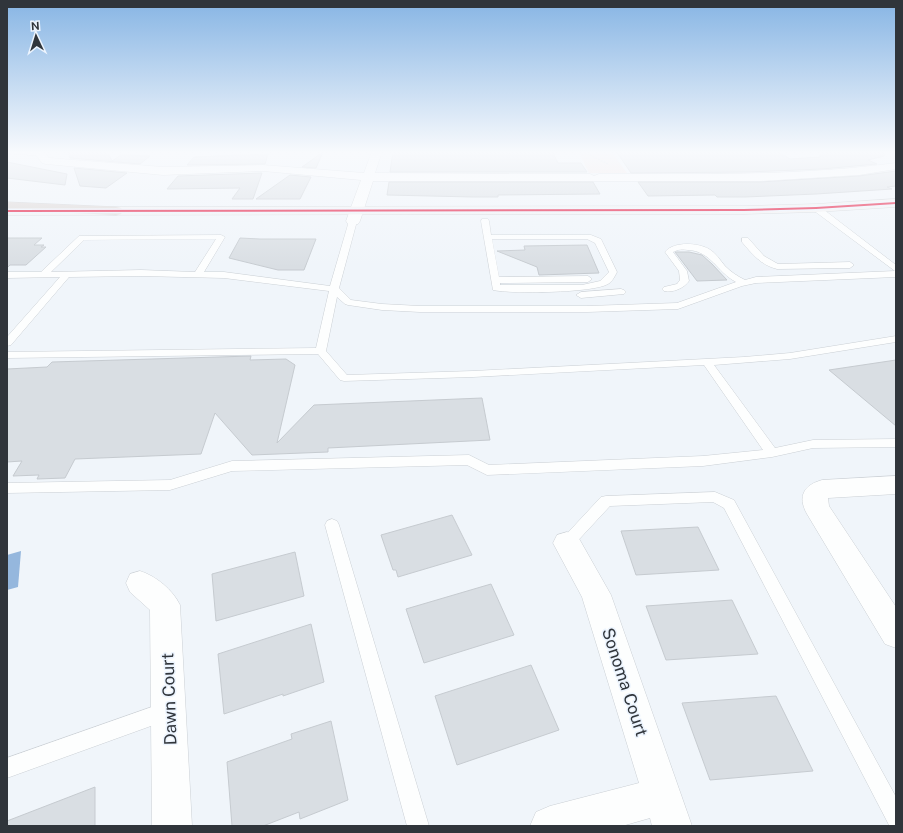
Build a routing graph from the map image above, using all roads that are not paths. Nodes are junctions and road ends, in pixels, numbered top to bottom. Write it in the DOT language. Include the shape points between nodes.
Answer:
graph roads {
  1 [pos="365,190"];
  2 [pos="896,203"];
  3 [pos="7,206"];
  4 [pos="816,208"];
  5 [pos="116,211"];
  6 [pos="7,212"];
  7 [pos="896,215"];
  8 [pos="356,216"];
  9 [pos="830,219"];
  10 [pos="7,220"];
  11 [pos="485,221"];
  12 [pos="488,237"];
  13 [pos="745,240"];
  14 [pos="850,265"];
  15 [pos="896,269"];
  16 [pos="67,274"];
  17 [pos="198,274"];
  18 [pos="896,274"];
  19 [pos="7,275"];
  20 [pos="43,275"];
  21 [pos="609,279"];
  22 [pos="745,283"];
  23 [pos="495,284"];
  24 [pos="561,288"];
  25 [pos="334,289"];
  26 [pos="667,289"];
  27 [pos="621,292"];
  28 [pos="896,339"];
  29 [pos="7,343"];
  30 [pos="321,351"];
  31 [pos="7,355"];
  32 [pos="707,362"];
  33 [pos="896,443"];
  34 [pos="772,453"];
  35 [pos="896,485"];
  36 [pos="7,488"];
  37 [pos="332,525"];
  38 [pos="567,543"];
  39 [pos="140,583"];
  40 [pos="896,634"];
  41 [pos="169,710"];
  42 [pos="7,768"];
  43 [pos="667,811"];
  44 [pos="896,818"];
  45 [pos="172,826"];
  46 [pos="418,826"];
  47 [pos="550,826"];
  1 -- 8 [label="street"];
  2 -- 4 [label="main road"];
  3 -- 5 [label="highway"];
  4 -- 8 [label="main road"];
  4 -- 9 [label="lane"];
  5 -- 6 [label="main road"];
  5 -- 8 [label="main road"];
  7 -- 9 [label="main road"];
  8 -- 10 [label="main road"];
  8 -- 11 [label="main road"];
  8 -- 25 [label="lane"];
  9 -- 11 [label="main road"];
  9 -- 15 [label="lane"];
  11 -- 12 [label="lane"];
  12 -- 21 [label="lane" via="588,237 598,241 613,272"];
  12 -- 23 [label="lane"];
  13 -- 14 [label="lane" via="765,261 774,266"];
  16 -- 17 [label="lane"];
  16 -- 20 [label="lane"];
  16 -- 29 [label="lane"];
  17 -- 20 [label="lane" via="221,237 82,238"];
  17 -- 25 [label="lane" via="224,274"];
  18 -- 22 [label="lane" via="756,280"];
  19 -- 20 [label="lane"];
  21 -- 23 [label="lane"];
  21 -- 24 [label="lane" via="603,284 593,286"];
  22 -- 25 [label="lane" via="678,306 587,309 382,307 348,302"];
  22 -- 26 [label="lane" via="725,271 706,250 680,247 669,252 683,271 685,282"];
  23 -- 24 [label="lane"];
  24 -- 27 [label="lane" via="571,296"];
  25 -- 30 [label="lane"];
  28 -- 32 [label="lane" via="790,356"];
  30 -- 31 [label="lane"];
  30 -- 32 [label="lane" via="344,378"];
  32 -- 34 [label="lane"];
  33 -- 34 [label="lane" via="812,444"];
  34 -- 36 [label="lane" via="703,461 487,470 470,460 232,466 170,484"];
  35 -- 40 [label="street" via="822,489 815,495 816,508"];
  37 -- 46 [label="lane"];
  38 -- 43 [label="street, Sonoma Court" via="596,595"];
  38 -- 44 [label="lane" via="606,501 715,497 728,504"];
  39 -- 41 [label="street, Dawn Court" via="165,605"];
  41 -- 42 [label="lane"];
  41 -- 45 [label="street, Dawn Court"];
  43 -- 47 [label="street"];
}
